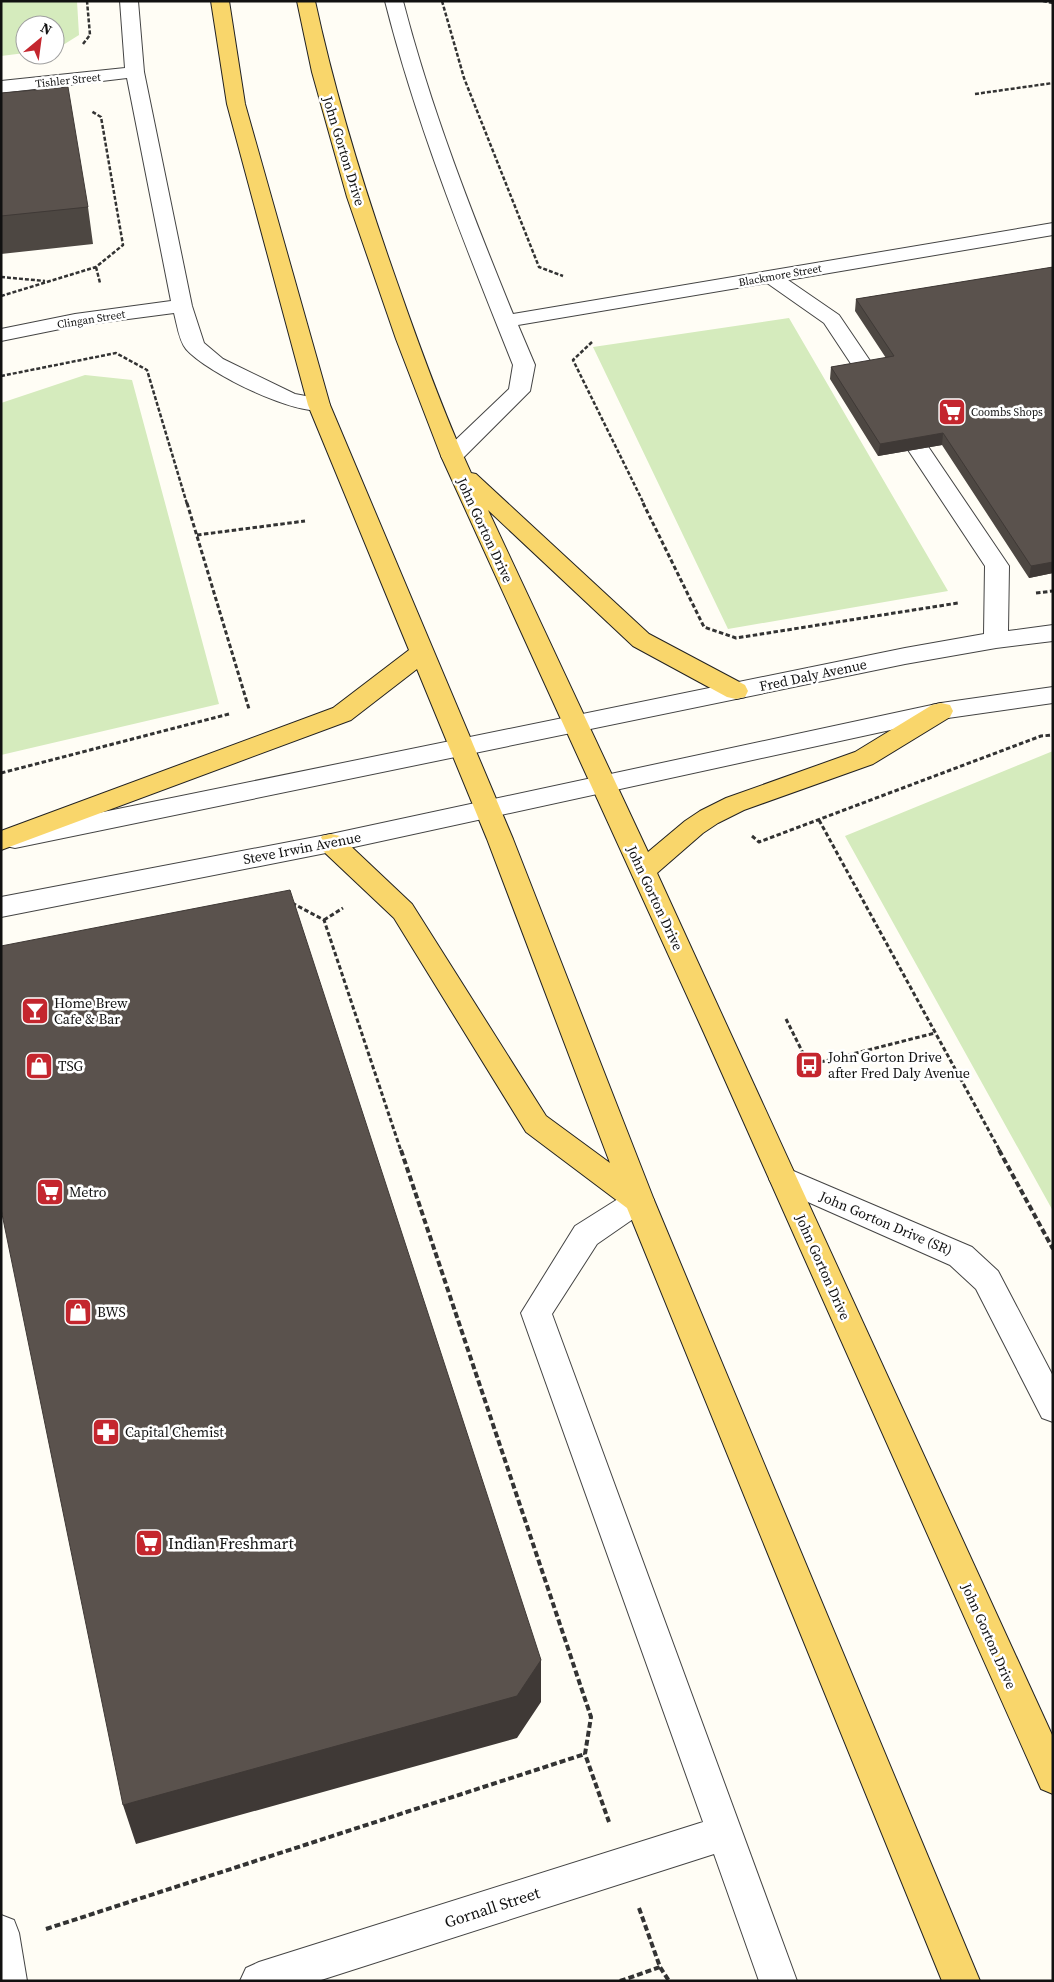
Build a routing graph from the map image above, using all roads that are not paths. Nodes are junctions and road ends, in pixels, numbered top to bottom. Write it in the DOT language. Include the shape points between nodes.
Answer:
graph roads {
  1 [pos="130,1"];
  2 [pos="220,1"];
  3 [pos="306,1"];
  4 [pos="394,1"];
  5 [pos="135,72"];
  6 [pos="1,87"];
  7 [pos="1053,229"];
  8 [pos="771,277"];
  9 [pos="182,306"];
  10 [pos="506,321"];
  11 [pos="1,335"];
  12 [pos="319,405"];
  13 [pos="454,463"];
  14 [pos="1053,633"];
  15 [pos="996,640"];
  16 [pos="422,652"];
  17 [pos="736,691"];
  18 [pos="1053,695"];
  19 [pos="941,711"];
  20 [pos="575,724"];
  21 [pos="462,747"];
  22 [pos="602,784"];
  23 [pos="487,809"];
  24 [pos="1,842"];
  25 [pos="331,843"];
  26 [pos="643,871"];
  27 [pos="1,907"];
  28 [pos="784,1179"];
  29 [pos="639,1200"];
  30 [pos="1053,1408"];
  31 [pos="1053,1777"];
  32 [pos="724,1834"];
  33 [pos="2,1938"];
  34 [pos="8,1981"];
  35 [pos="258,1981"];
  36 [pos="778,1981"];
  37 [pos="961,1981"];
  1 -- 5 [label="street"];
  2 -- 12 [label="main road" via="236,104"];
  3 -- 13 [label="main road, John Gorton Drive" via="321,72 357,197 406,339"];
  4 -- 10 [label="street" via="420,99"];
  5 -- 6 [label="street, Tishler Street"];
  5 -- 9 [label="street"];
  7 -- 8 [label="street, Blackmore Street"];
  8 -- 10 [label="street, Blackmore Street"];
  8 -- 15 [label="street" via="832,319 997,566"];
  9 -- 11 [label="street, Clingan Street" via="76,320"];
  9 -- 12 [label="street" via="194,345 215,364 289,399"];
  10 -- 13 [label="street" via="524,365 519,391"];
  12 -- 16 [label="main road"];
  13 -- 17 [label="main road" via="641,640"];
  13 -- 20 [label="main road, John Gorton Drive"];
  14 -- 15 [label="street, Fred Daly Avenue"];
  15 -- 17 [label="street, Fred Daly Avenue"];
  16 -- 21 [label="main road"];
  16 -- 24 [label="main road" via="342,714"];
  17 -- 20 [label="street, Fred Daly Avenue"];
  18 -- 19 [label="street"];
  19 -- 22 [label="street"];
  19 -- 26 [label="main road" via="864,758 735,804 694,827"];
  20 -- 21 [label="street"];
  20 -- 22 [label="main road, John Gorton Drive"];
  21 -- 23 [label="main road"];
  21 -- 24 [label="street"];
  22 -- 23 [label="street, Steve Irwin Avenue"];
  22 -- 26 [label="main road, John Gorton Drive"];
  23 -- 25 [label="street, Steve Irwin Avenue"];
  23 -- 29 [label="main road"];
  25 -- 27 [label="street, Steve Irwin Avenue"];
  25 -- 29 [label="main road" via="403,911 536,1124"];
  26 -- 28 [label="main road, John Gorton Drive"];
  28 -- 30 [label="street, John Gorton Drive (SR)" via="961,1256 987,1280"];
  28 -- 31 [label="main road, John Gorton Drive"];
  29 -- 32 [label="street" via="586,1235 536,1313"];
  29 -- 37 [label="main road"];
  32 -- 35 [label="street, Gornall Street"];
  32 -- 36 [label="street"];
  33 -- 34 [label="street"];
}
